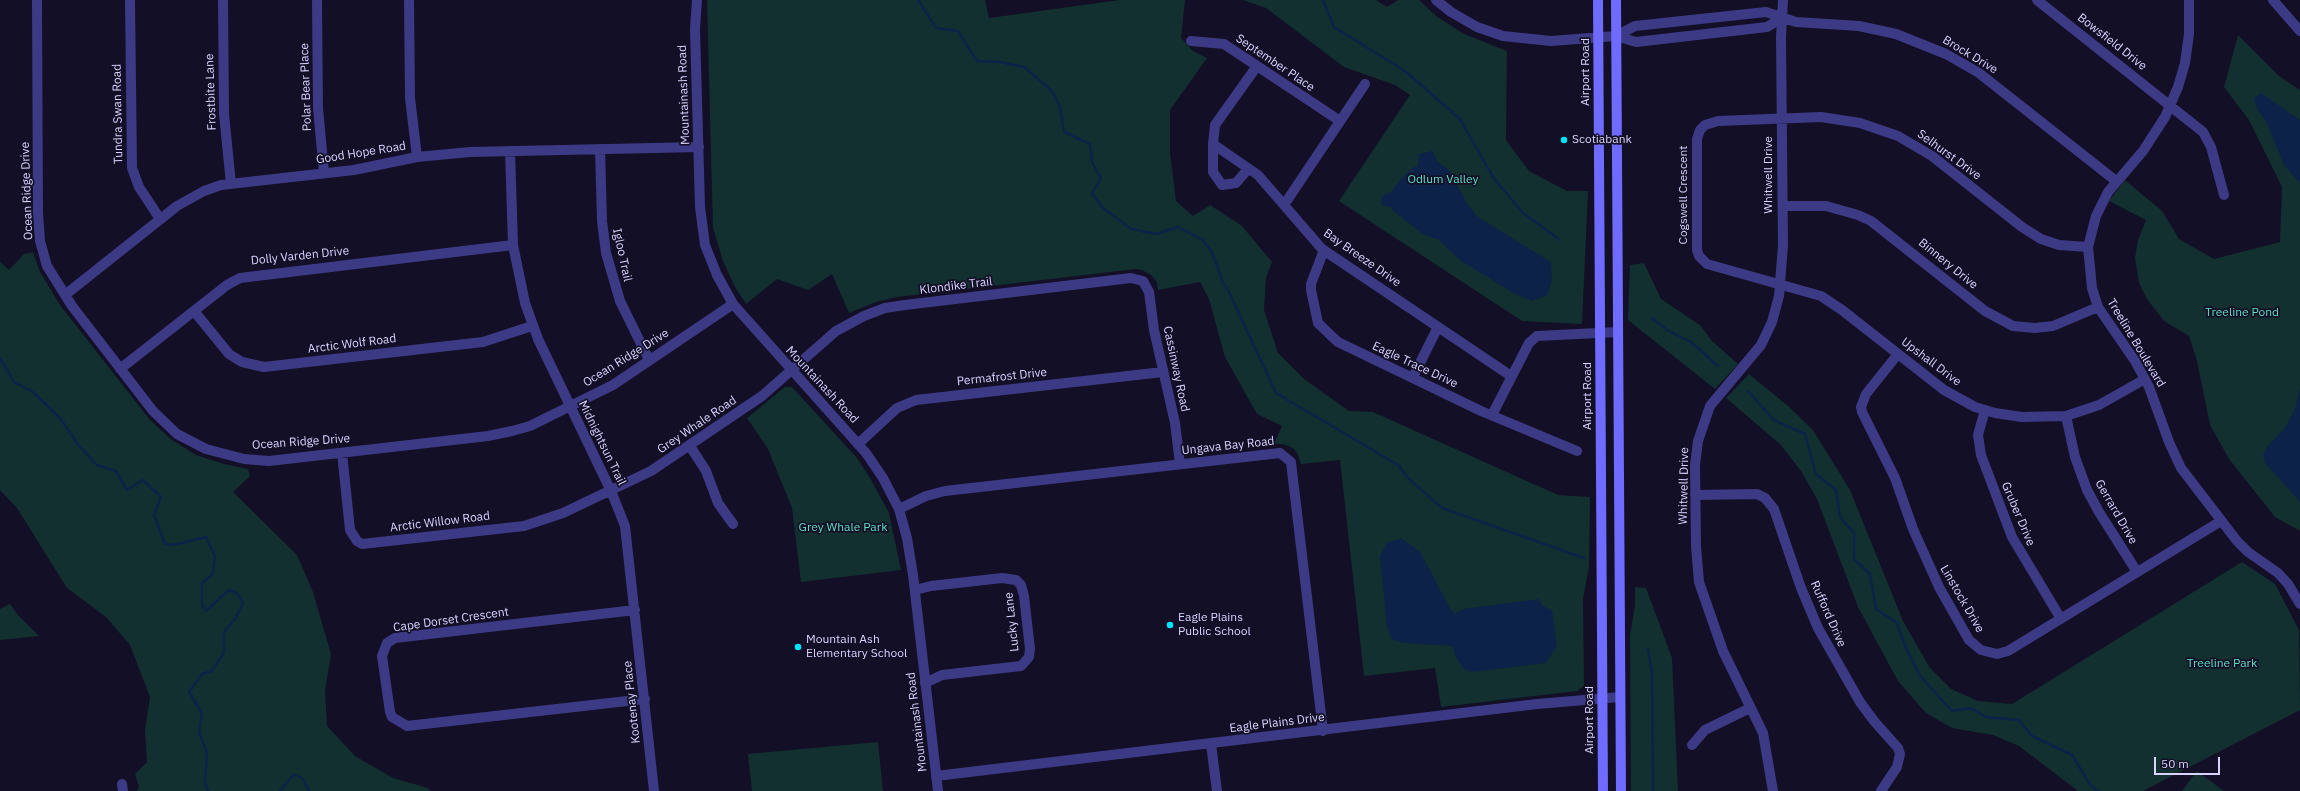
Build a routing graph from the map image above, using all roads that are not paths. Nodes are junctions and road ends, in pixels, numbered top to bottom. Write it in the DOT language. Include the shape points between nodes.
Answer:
graph roads {
  1 [pos="36,0"];
  2 [pos="130,0"];
  3 [pos="223,0"];
  4 [pos="316,0"];
  5 [pos="409,0"];
  6 [pos="697,0"];
  7 [pos="1436,0"];
  8 [pos="1598,0"];
  9 [pos="1616,0"];
  10 [pos="1783,0"];
  11 [pos="2037,0"];
  12 [pos="2189,0"];
  13 [pos="2273,0"];
  14 [pos="1782,18"];
  15 [pos="2300,31"];
  16 [pos="1616,36"];
  17 [pos="1598,38"];
  18 [pos="1191,41"];
  19 [pos="1257,66"];
  20 [pos="1365,84"];
  21 [pos="2170,105"];
  22 [pos="1782,117"];
  23 [pos="1340,121"];
  24 [pos="1213,144"];
  25 [pos="699,147"];
  26 [pos="600,149"];
  27 [pos="510,151"];
  28 [pos="417,157"];
  29 [pos="1248,169"];
  30 [pos="324,173"];
  31 [pos="2116,181"];
  32 [pos="232,184"];
  33 [pos="2224,195"];
  34 [pos="1284,204"];
  35 [pos="1782,206"];
  36 [pos="160,219"];
  37 [pos="513,245"];
  38 [pos="2088,247"];
  39 [pos="1324,250"];
  40 [pos="1144,281"];
  41 [pos="1781,284"];
  42 [pos="64,295"];
  43 [pos="732,304"];
  44 [pos="2098,307"];
  45 [pos="194,311"];
  46 [pos="532,326"];
  47 [pos="1438,326"];
  48 [pos="1600,332"];
  49 [pos="1618,332"];
  50 [pos="1898,354"];
  51 [pos="649,360"];
  52 [pos="120,369"];
  53 [pos="791,371"];
  54 [pos="1163,372"];
  55 [pos="1511,376"];
  56 [pos="1413,377"];
  57 [pos="2145,379"];
  58 [pos="570,406"];
  59 [pos="1985,410"];
  60 [pos="1492,415"];
  61 [pos="2066,416"];
  62 [pos="858,444"];
  63 [pos="690,446"];
  64 [pos="1577,451"];
  65 [pos="342,453"];
  66 [pos="1180,464"];
  67 [pos="611,491"];
  68 [pos="1695,495"];
  69 [pos="899,509"];
  70 [pos="2221,521"];
  71 [pos="733,524"];
  72 [pos="2137,572"];
  73 [pos="915,590"];
  74 [pos="2300,604"];
  75 [pos="635,610"];
  76 [pos="2061,619"];
  77 [pos="925,683"];
  78 [pos="1620,697"];
  79 [pos="1602,698"];
  80 [pos="645,699"];
  81 [pos="1750,708"];
  82 [pos="1323,731"];
  83 [pos="1211,744"];
  84 [pos="1692,745"];
  85 [pos="936,776"];
  86 [pos="654,791"];
  87 [pos="938,791"];
  88 [pos="1217,791"];
  89 [pos="1603,791"];
  90 [pos="1621,791"];
  91 [pos="1773,791"];
  92 [pos="1881,791"];
  1 -- 42 [label="street, Ocean Ridge Drive" via="40,241 50,273"];
  2 -- 36 [label="street, Tundra Swan Road" via="132,168 139,187"];
  3 -- 32 [label="street, Frostbite Lane" via="224,114"];
  4 -- 30 [label="street, Polar Bear Place" via="318,108"];
  5 -- 28 [label="street" via="410,98"];
  6 -- 25 [label="street, Mountainash Road" via="695,29"];
  7 -- 17 [label="street, Brock Drive" via="1465,21 1503,36 1551,41"];
  8 -- 17 [label="main road, Airport Road"];
  9 -- 16 [label="main road"];
  10 -- 14 [label="street, Whitwell Drive"];
  11 -- 21 [label="street, Bowsfield Drive"];
  12 -- 21 [label="street, Treeline Boulevard" via="2190,22 2186,56 2178,87"];
  13 -- 15 [label="street"];
  14 -- 16 [label="street, Brock Drive" via="1767,27 1636,42"];
  14 -- 16 [label="street, Brock Drive" via="1766,12 1650,24 1635,26"];
  14 -- 22 [label="street, Whitwell Drive"];
  14 -- 31 [label="street, Brock Drive" via="1796,22 1845,24 1886,31 1946,54 1995,85"];
  16 -- 17 [label="street, Brock Drive"];
  16 -- 49 [label="main road"];
  17 -- 48 [label="main road, Airport Road"];
  18 -- 19 [label="street, September Place" via="1224,44"];
  19 -- 23 [label="street, September Place"];
  19 -- 24 [label="street" via="1215,125"];
  20 -- 23 [label="street"];
  21 -- 31 [label="street, Treeline Boulevard" via="2148,144"];
  21 -- 33 [label="street, Bowsfield Drive" via="2197,126 2208,139"];
  22 -- 35 [label="street, Whitwell Drive"];
  22 -- 38 [label="street, Selhurst Drive" via="1840,119 1871,126 1898,136 1932,156 2034,235 2059,245"];
  22 -- 41 [label="street, Cogswell Crescent" via="1710,122 1700,130 1697,139 1699,256 1707,264"];
  23 -- 34 [label="street"];
  24 -- 29 [label="street, Bay Breeze Drive"];
  24 -- 29 [label="street" via="1213,172 1222,185 1236,183"];
  25 -- 26 [label="street, Good Hope Road"];
  25 -- 43 [label="street, Mountainash Road" via="703,235 712,264"];
  26 -- 27 [label="street, Good Hope Road"];
  26 -- 51 [label="street, Igloo Trail" via="602,221 606,254 620,301"];
  27 -- 28 [label="street, Good Hope Road"];
  27 -- 37 [label="street, Midnightsun Trail"];
  28 -- 30 [label="street, Good Hope Road" via="354,170"];
  29 -- 34 [label="street, Bay Breeze Drive" via="1258,175"];
  30 -- 32 [label="street, Good Hope Road"];
  31 -- 38 [label="street, Treeline Boulevard" via="2099,208"];
  32 -- 36 [label="street, Good Hope Road" via="204,191"];
  34 -- 39 [label="street, Bay Breeze Drive" via="1315,243"];
  35 -- 41 [label="street, Whitwell Drive"];
  35 -- 44 [label="street, Binnery Drive" via="1826,206 1871,221 1985,311 2013,326 2053,326"];
  36 -- 42 [label="street, Good Hope Road"];
  37 -- 45 [label="street, Dolly Varden Drive" via="247,275 227,285"];
  37 -- 46 [label="street, Midnightsun Trail"];
  38 -- 44 [label="street, Treeline Boulevard" via="2090,275"];
  39 -- 47 [label="street, Bay Breeze Drive"];
  39 -- 56 [label="street, Eagle Trace Drive" via="1311,284 1320,326 1342,346"];
  40 -- 53 [label="street, Klondike Trail" via="1131,278 885,308 856,319 841,329"];
  40 -- 54 [label="street, Cassinway Road" via="1149,292"];
  41 -- 50 [label="street, Upshall Drive" via="1813,293 1827,300"];
  41 -- 68 [label="street, Whitwell Drive" via="1777,306 1761,345 1720,392 1704,420 1696,450"];
  42 -- 52 [label="street, Ocean Ridge Drive"];
  43 -- 51 [label="street, Ocean Ridge Drive"];
  43 -- 53 [label="street, Mountainash Road"];
  44 -- 57 [label="street, Treeline Boulevard"];
  45 -- 46 [label="street, Arctic Wolf Road" via="230,354 242,362 264,367 483,342"];
  45 -- 52 [label="street, Dolly Varden Drive"];
  46 -- 58 [label="street, Midnightsun Trail"];
  47 -- 55 [label="street, Bay Breeze Drive"];
  47 -- 56 [label="street"];
  48 -- 49 [label="street"];
  48 -- 55 [label="street" via="1537,336 1529,343"];
  48 -- 79 [label="main road, Airport Road"];
  49 -- 78 [label="main road"];
  50 -- 59 [label="street, Upshall Drive" via="1944,390"];
  50 -- 76 [label="street, Linstock Drive" via="1862,400 1862,412 1895,478 1930,568 1966,634 1981,650 2002,654"];
  51 -- 58 [label="street, Ocean Ridge Drive" via="613,385"];
  52 -- 65 [label="street, Ocean Ridge Drive" via="161,419 177,434 206,449 230,457 257,460"];
  53 -- 62 [label="street, Mountainash Road"];
  53 -- 63 [label="street, Grey Whale Road" via="762,396"];
  54 -- 62 [label="street, Permafrost Drive" via="916,400 897,408"];
  54 -- 66 [label="street, Cassinway Road" via="1175,423"];
  55 -- 60 [label="street"];
  56 -- 60 [label="street, Eagle Trace Drive"];
  57 -- 61 [label="street, Upshall Drive" via="2099,405"];
  57 -- 70 [label="street, Treeline Boulevard" via="2177,460"];
  58 -- 65 [label="street, Ocean Ridge Drive" via="530,426 500,434"];
  58 -- 67 [label="street, Midnightsun Trail"];
  59 -- 61 [label="street, Upshall Drive" via="2022,417"];
  59 -- 76 [label="street, Gruber Drive" via="1978,435 1981,455 2012,537"];
  60 -- 64 [label="street, Eagle Trace Drive"];
  61 -- 72 [label="street, Gerrard Drive" via="2075,456 2087,490"];
  62 -- 69 [label="street, Mountainash Road" via="881,473"];
  63 -- 67 [label="street, Grey Whale Road" via="651,471"];
  63 -- 71 [label="street" via="708,476 718,503"];
  65 -- 67 [label="street, Arctic Willow Road" via="350,530 362,544 524,526 563,514"];
  66 -- 69 [label="street, Ungava Bay Road" via="944,491 926,496"];
  66 -- 82 [label="street, Ungava Bay Road" via="1280,453 1291,462"];
  67 -- 75 [label="street, Midnightsun Trail" via="626,526"];
  68 -- 81 [label="street, Whitwell Drive" via="1699,582 1723,651"];
  68 -- 92 [label="street, Rufford Drive" via="1757,494 1770,503 1782,530 1808,608 1834,660 1860,702 1898,748 1900,754 1897,766"];
  69 -- 73 [label="street, Mountainash Road" via="907,538"];
  70 -- 72 [label="street, Linstock Drive"];
  70 -- 74 [label="street, Treeline Boulevard" via="2242,547 2283,578"];
  72 -- 76 [label="street, Linstock Drive"];
  73 -- 77 [label="street, Mountainash Road"];
  73 -- 77 [label="street, Lucky Lane" via="1002,578 1016,580 1021,585 1024,596 1029,641 1029,657 1021,666 942,675"];
  75 -- 80 [label="street, Kootenay Place"];
  75 -- 80 [label="street, Cape Dorset Crescent" via="395,638 387,643 382,656 390,712 392,717 407,726"];
  77 -- 85 [label="street, Mountainash Road"];
  78 -- 79 [label="street, Eagle Plains Drive"];
  78 -- 90 [label="main road"];
  79 -- 82 [label="street, Eagle Plains Drive"];
  79 -- 89 [label="main road, Airport Road"];
  80 -- 86 [label="street, Kootenay Place"];
  81 -- 84 [label="street" via="1705,730"];
  81 -- 91 [label="street, Whitwell Drive" via="1766,744"];
  82 -- 83 [label="street, Eagle Plains Drive"];
  83 -- 85 [label="street, Eagle Plains Drive"];
  83 -- 88 [label="street"];
  85 -- 87 [label="street, Mountainash Road"];
}
